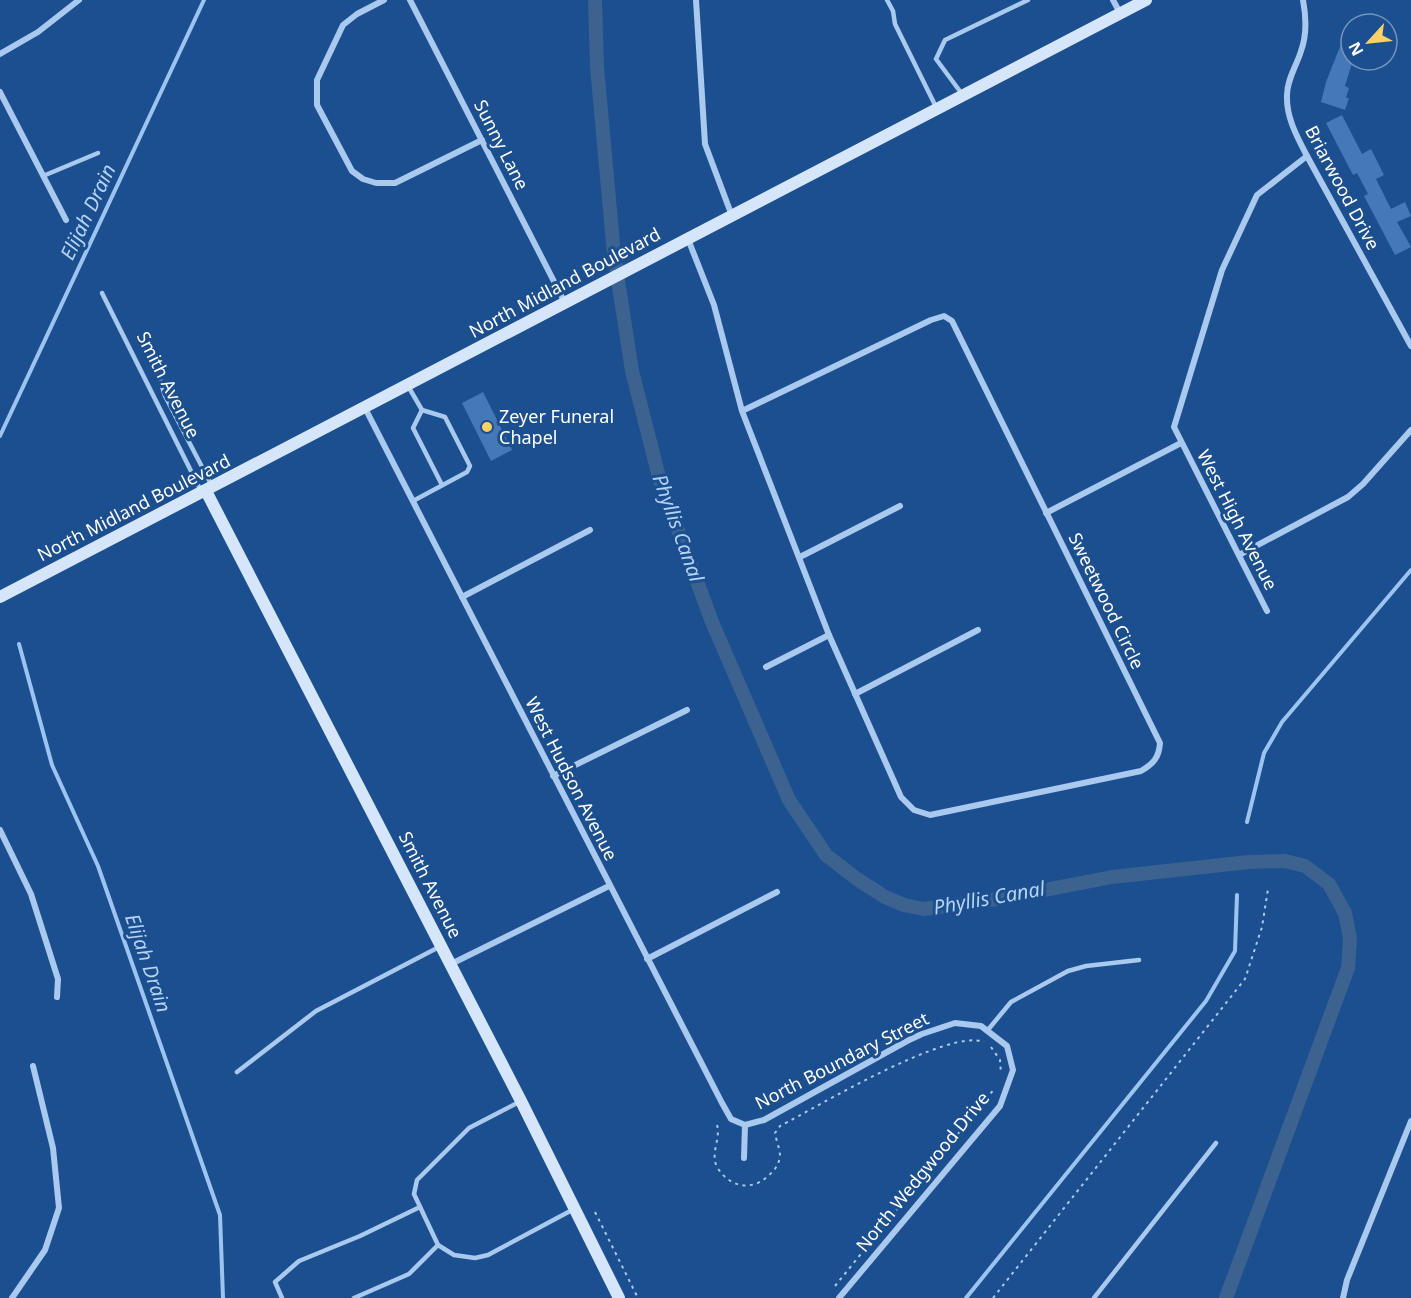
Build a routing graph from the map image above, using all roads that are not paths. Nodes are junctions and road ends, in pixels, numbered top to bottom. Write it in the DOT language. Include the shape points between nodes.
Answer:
graph roads {
  1 [pos="79,0"];
  2 [pos="384,0"];
  3 [pos="411,0"];
  4 [pos="696,0"];
  5 [pos="887,0"];
  6 [pos="1028,0"];
  7 [pos="1113,0"];
  8 [pos="1146,0"];
  9 [pos="1303,0"];
  10 [pos="1120,13"];
  11 [pos="0,54"];
  12 [pos="0,92"];
  13 [pos="963,96"];
  14 [pos="937,109"];
  15 [pos="482,140"];
  16 [pos="98,153"];
  17 [pos="1307,156"];
  18 [pos="43,176"];
  19 [pos="732,216"];
  20 [pos="66,220"];
  21 [pos="688,239"];
  22 [pos="102,293"];
  23 [pos="566,303"];
  24 [pos="147,338"];
  25 [pos="1411,346"];
  26 [pos="408,386"];
  27 [pos="365,408"];
  28 [pos="422,410"];
  29 [pos="742,411"];
  30 [pos="1411,430"];
  31 [pos="1181,443"];
  32 [pos="442,485"];
  33 [pos="207,491"];
  34 [pos="413,501"];
  35 [pos="900,506"];
  36 [pos="1046,513"];
  37 [pos="590,530"];
  38 [pos="1239,555"];
  39 [pos="800,557"];
  40 [pos="0,597"];
  41 [pos="462,597"];
  42 [pos="1267,611"];
  43 [pos="978,630"];
  44 [pos="829,635"];
  45 [pos="766,667"];
  46 [pos="855,694"];
  47 [pos="687,710"];
  48 [pos="553,776"];
  49 [pos="0,830"];
  50 [pos="609,886"];
  51 [pos="777,892"];
  52 [pos="441,946"];
  53 [pos="647,959"];
  54 [pos="1139,960"];
  55 [pos="450,964"];
  56 [pos="57,997"];
  57 [pos="987,1031"];
  58 [pos="33,1066"];
  59 [pos="237,1072"];
  60 [pos="521,1101"];
  61 [pos="1411,1121"];
  62 [pos="745,1125"];
  63 [pos="1216,1143"];
  64 [pos="744,1158"];
  65 [pos="420,1207"];
  66 [pos="574,1209"];
  67 [pos="438,1245"];
  68 [pos="12,1298"];
  69 [pos="282,1298"];
  70 [pos="354,1298"];
  71 [pos="619,1298"];
  72 [pos="839,1298"];
  73 [pos="1094,1298"];
  74 [pos="1343,1298"];
  1 -- 11 [label="street" via="38,32"];
  2 -- 15 [label="street" via="343,25 317,80 316,105 352,171 376,183 395,183"];
  3 -- 15 [label="street, Sunny Lane"];
  4 -- 19 [label="street" via="705,144"];
  5 -- 14 [label="lane"];
  6 -- 13 [label="lane" via="945,40 936,59"];
  7 -- 10 [label="street"];
  8 -- 10 [label="main road, North Midland Boulevard"];
  9 -- 17 [label="street, Briarwood Drive" via="1306,17 1302,49 1286,93 1288,113"];
  10 -- 13 [label="main road, North Midland Boulevard"];
  12 -- 18 [label="street"];
  13 -- 14 [label="main road, North Midland Boulevard"];
  14 -- 19 [label="main road, North Midland Boulevard"];
  15 -- 23 [label="street, Sunny Lane"];
  16 -- 18 [label="lane"];
  17 -- 25 [label="street, Briarwood Drive"];
  17 -- 31 [label="street" via="1257,195 1221,270 1174,427"];
  18 -- 20 [label="street"];
  19 -- 21 [label="main road, North Midland Boulevard"];
  21 -- 23 [label="main road, North Midland Boulevard"];
  21 -- 29 [label="street, Sweetwood Circle" via="714,305"];
  22 -- 33 [label="lane, Smith Avenue"];
  23 -- 26 [label="main road, North Midland Boulevard"];
  24 -- 33 [label="lane" via="165,396"];
  26 -- 27 [label="main road, North Midland Boulevard"];
  26 -- 28 [label="lane"];
  27 -- 33 [label="main road, North Midland Boulevard"];
  27 -- 34 [label="street, West Hudson Avenue"];
  28 -- 32 [label="lane" via="413,428"];
  28 -- 32 [label="lane" via="445,417 470,466 467,472"];
  29 -- 36 [label="street, Sweetwood Circle" via="944,316 952,321 960,336"];
  29 -- 39 [label="street, Sweetwood Circle"];
  30 -- 38 [label="street" via="1348,497"];
  31 -- 36 [label="street"];
  31 -- 38 [label="street, West High Avenue"];
  32 -- 34 [label="lane"];
  33 -- 40 [label="main road, North Midland Boulevard"];
  33 -- 52 [label="main road, Smith Avenue"];
  34 -- 41 [label="street, West Hudson Avenue"];
  35 -- 39 [label="street"];
  36 -- 46 [label="street, Sweetwood Circle" via="1160,743 1159,755 1151,765 1141,771 930,815 914,810 901,797"];
  37 -- 41 [label="street"];
  38 -- 42 [label="street, West High Avenue"];
  39 -- 44 [label="street, Sweetwood Circle"];
  41 -- 48 [label="street, West Hudson Avenue"];
  43 -- 46 [label="street"];
  44 -- 45 [label="street"];
  44 -- 46 [label="street, Sweetwood Circle"];
  47 -- 48 [label="street"];
  48 -- 50 [label="street, West Hudson Avenue"];
  49 -- 56 [label="street" via="32,894 58,979"];
  50 -- 53 [label="street, West Hudson Avenue"];
  50 -- 55 [label="street"];
  51 -- 53 [label="street"];
  52 -- 55 [label="main road, Smith Avenue"];
  52 -- 59 [label="lane" via="316,1011"];
  53 -- 62 [label="street, West Hudson Avenue" via="731,1119"];
  54 -- 57 [label="lane" via="1068,971 1011,1002"];
  55 -- 60 [label="main road, Smith Avenue"];
  57 -- 62 [label="street, North Boundary Street" via="981,1026 956,1023 922,1034 764,1120"];
  57 -- 72 [label="street, North Wedgwood Drive" via="1007,1046 1011,1056 1013,1070 1000,1106"];
  58 -- 68 [label="street" via="53,1148 59,1208 45,1250"];
  60 -- 65 [label="lane" via="469,1128 417,1180 414,1194"];
  60 -- 66 [label="main road, Smith Avenue"];
  61 -- 74 [label="street"];
  62 -- 64 [label="street"];
  63 -- 73 [label="lane"];
  65 -- 67 [label="lane"];
  65 -- 69 [label="lane" via="299,1261 275,1282"];
  66 -- 67 [label="lane" via="475,1258 454,1255"];
  66 -- 71 [label="main road, Smith Avenue"];
  67 -- 70 [label="lane" via="409,1274"];
}
